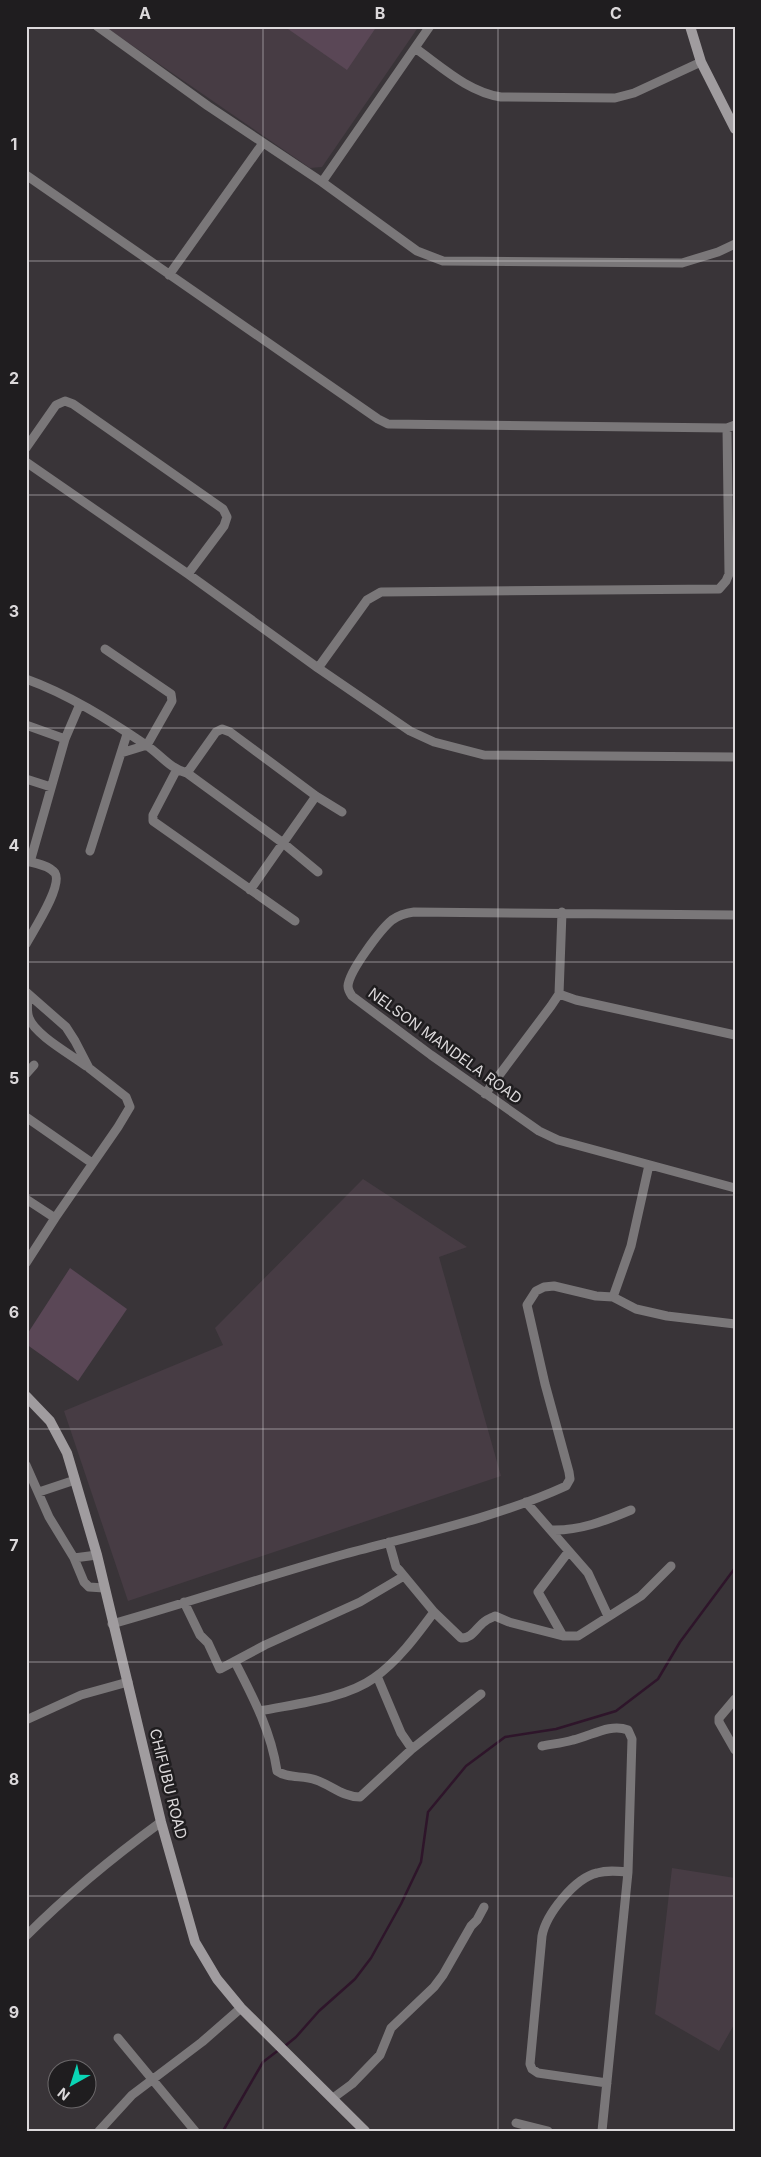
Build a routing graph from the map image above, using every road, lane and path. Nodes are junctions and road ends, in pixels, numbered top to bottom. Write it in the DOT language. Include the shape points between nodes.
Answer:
graph roads {
  1 [pos="97,26"];
  2 [pos="430,26"];
  3 [pos="690,26"];
  4 [pos="416,48"];
  5 [pos="701,62"];
  6 [pos="735,129"];
  7 [pos="263,143"];
  8 [pos="26,176"];
  9 [pos="322,182"];
  10 [pos="735,244"];
  11 [pos="169,275"];
  12 [pos="731,426"];
  13 [pos="26,448"];
  14 [pos="26,462"];
  15 [pos="188,574"];
  16 [pos="105,648"];
  17 [pos="318,668"];
  18 [pos="26,679"];
  19 [pos="80,704"];
  20 [pos="26,725"];
  21 [pos="127,734"];
  22 [pos="65,740"];
  23 [pos="147,745"];
  24 [pos="121,753"];
  25 [pos="735,757"];
  26 [pos="176,771"];
  27 [pos="187,773"];
  28 [pos="26,779"];
  29 [pos="51,786"];
  30 [pos="316,796"];
  31 [pos="342,812"];
  32 [pos="26,835"];
  33 [pos="37,839"];
  34 [pos="283,843"];
  35 [pos="90,851"];
  36 [pos="28,861"];
  37 [pos="318,872"];
  38 [pos="250,890"];
  39 [pos="562,912"];
  40 [pos="735,915"];
  41 [pos="296,921"];
  42 [pos="26,944"];
  43 [pos="27,993"];
  44 [pos="559,994"];
  45 [pos="735,1035"];
  46 [pos="34,1064"];
  47 [pos="89,1068"];
  48 [pos="26,1074"];
  49 [pos="485,1094"];
  50 [pos="26,1117"];
  51 [pos="92,1164"];
  52 [pos="649,1165"];
  53 [pos="735,1188"];
  54 [pos="26,1199"];
  55 [pos="54,1218"];
  56 [pos="26,1263"];
  57 [pos="613,1297"];
  58 [pos="735,1324"];
  59 [pos="26,1396"];
  60 [pos="26,1465"];
  61 [pos="75,1480"];
  62 [pos="39,1492"];
  63 [pos="526,1502"];
  64 [pos="631,1510"];
  65 [pos="551,1530"];
  66 [pos="389,1542"];
  67 [pos="570,1551"];
  68 [pos="97,1555"];
  69 [pos="74,1558"];
  70 [pos="671,1566"];
  71 [pos="404,1576"];
  72 [pos="104,1588"];
  73 [pos="184,1602"];
  74 [pos="434,1612"];
  75 [pos="608,1616"];
  76 [pos="112,1624"];
  77 [pos="563,1636"];
  78 [pos="235,1662"];
  79 [pos="376,1676"];
  80 [pos="128,1682"];
  81 [pos="481,1694"];
  82 [pos="735,1699"];
  83 [pos="260,1711"];
  84 [pos="26,1720"];
  85 [pos="542,1746"];
  86 [pos="412,1749"];
  87 [pos="735,1750"];
  88 [pos="161,1822"];
  89 [pos="628,1872"];
  90 [pos="484,1907"];
  91 [pos="26,1936"];
  92 [pos="241,2008"];
  93 [pos="118,2038"];
  94 [pos="152,2079"];
  95 [pos="607,2084"];
  96 [pos="333,2098"];
  97 [pos="516,2124"];
  98 [pos="99,2131"];
  99 [pos="195,2131"];
  100 [pos="365,2131"];
  101 [pos="548,2131"];
  102 [pos="602,2131"];
  1 -- 7 [label="street"];
  2 -- 4 [label="street"];
  3 -- 5 [label="main road"];
  4 -- 5 [label="street" via="473,89 501,97 615,98 634,93"];
  4 -- 9 [label="street"];
  5 -- 6 [label="main road"];
  7 -- 9 [label="street"];
  7 -- 11 [label="street"];
  8 -- 11 [label="street"];
  9 -- 10 [label="street" via="416,251 442,261 682,263"];
  11 -- 12 [label="street" via="388,424"];
  12 -- 17 [label="street" via="729,574 719,589 381,592 367,600"];
  13 -- 15 [label="street" via="56,405 65,401 74,404 223,509 227,517 224,526"];
  14 -- 15 [label="street"];
  15 -- 17 [label="street"];
  16 -- 23 [label="street" via="171,694 172,700"];
  17 -- 25 [label="street" via="410,731 434,742 484,755"];
  18 -- 19 [label="street"];
  19 -- 21 [label="street"];
  19 -- 22 [label="street"];
  20 -- 22 [label="street"];
  21 -- 23 [label="street"];
  21 -- 24 [label="street"];
  22 -- 29 [label="street"];
  23 -- 24 [label="street"];
  23 -- 26 [label="street"];
  24 -- 35 [label="street"];
  26 -- 27 [label="street"];
  26 -- 38 [label="street" via="153,815 153,821"];
  27 -- 30 [label="street" via="216,732 222,729"];
  27 -- 34 [label="street"];
  28 -- 29 [label="street"];
  29 -- 33 [label="street"];
  30 -- 31 [label="street"];
  30 -- 34 [label="street"];
  32 -- 33 [label="street"];
  33 -- 36 [label="street"];
  34 -- 37 [label="street"];
  34 -- 38 [label="street"];
  36 -- 42 [label="street" via="55,873 56,880 54,892"];
  38 -- 41 [label="street"];
  39 -- 40 [label="street, NELSON MANDELA ROAD"];
  39 -- 44 [label="street"];
  39 -- 49 [label="street, NELSON MANDELA ROAD" via="401,914 378,936 351,976 348,991 352,996"];
  43 -- 47 [label="street" via="66,1028"];
  43 -- 47 [label="street" via="29,1018 34,1026"];
  44 -- 45 [label="street"];
  44 -- 49 [label="street"];
  46 -- 48 [label="street"];
  47 -- 51 [label="street" via="126,1097 130,1107"];
  49 -- 52 [label="street, NELSON MANDELA ROAD" via="539,1131 558,1140"];
  50 -- 51 [label="street"];
  51 -- 55 [label="street"];
  52 -- 53 [label="street, NELSON MANDELA ROAD"];
  52 -- 57 [label="street" via="631,1246"];
  54 -- 55 [label="street"];
  55 -- 56 [label="street"];
  57 -- 58 [label="street" via="636,1309"];
  57 -- 63 [label="street" via="554,1286 536,1291 527,1304 570,1479 566,1486"];
  59 -- 61 [label="main road, CHIFUBU ROAD" via="50,1421 67,1453"];
  60 -- 62 [label="street"];
  61 -- 62 [label="street"];
  61 -- 68 [label="main road, CHIFUBU ROAD"];
  62 -- 69 [label="street" via="49,1517"];
  63 -- 65 [label="street"];
  63 -- 66 [label="street"];
  64 -- 65 [label="street" via="568,1531"];
  65 -- 67 [label="street"];
  66 -- 71 [label="street" via="396,1567"];
  66 -- 73 [label="street"];
  67 -- 75 [label="street" via="588,1573"];
  67 -- 77 [label="street" via="538,1592"];
  68 -- 69 [label="street"];
  68 -- 72 [label="main road, CHIFUBU ROAD"];
  69 -- 72 [label="street" via="84,1582 89,1587"];
  70 -- 75 [label="street" via="654,1585"];
  71 -- 74 [label="street"];
  71 -- 78 [label="street" via="360,1602"];
  72 -- 76 [label="main road, CHIFUBU ROAD"];
  73 -- 76 [label="street"];
  73 -- 78 [label="street" via="220,1669"];
  74 -- 77 [label="street" via="461,1638 469,1637 484,1621 495,1616"];
  74 -- 79 [label="street" via="414,1638"];
  75 -- 77 [label="street" via="578,1636"];
  76 -- 80 [label="main road, CHIFUBU ROAD"];
  78 -- 83 [label="street"];
  79 -- 83 [label="street" via="327,1698"];
  79 -- 86 [label="street"];
  80 -- 84 [label="street" via="81,1695"];
  80 -- 88 [label="main road, CHIFUBU ROAD"];
  81 -- 86 [label="street"];
  82 -- 87 [label="street" via="719,1718"];
  83 -- 86 [label="street" via="271,1738 277,1771 282,1775 315,1779 350,1797 360,1797"];
  85 -- 89 [label="street" via="621,1727 628,1730 632,1739"];
  88 -- 91 [label="street" via="110,1860"];
  88 -- 92 [label="main road, CHIFUBU ROAD" via="195,1942 217,1979"];
  89 -- 95 [label="street"];
  89 -- 95 [label="street" via="606,1871 586,1877 568,1893 548,1920 542,1936 533,2024 532,2069"];
  90 -- 96 [label="street" via="434,1987 391,2028 380,2055 367,2070"];
  92 -- 94 [label="street"];
  92 -- 96 [label="main road, CHIFUBU ROAD"];
  93 -- 94 [label="street"];
  94 -- 98 [label="street"];
  94 -- 99 [label="street"];
  95 -- 102 [label="street"];
  96 -- 100 [label="main road, CHIFUBU ROAD"];
  97 -- 101 [label="street"];
}
